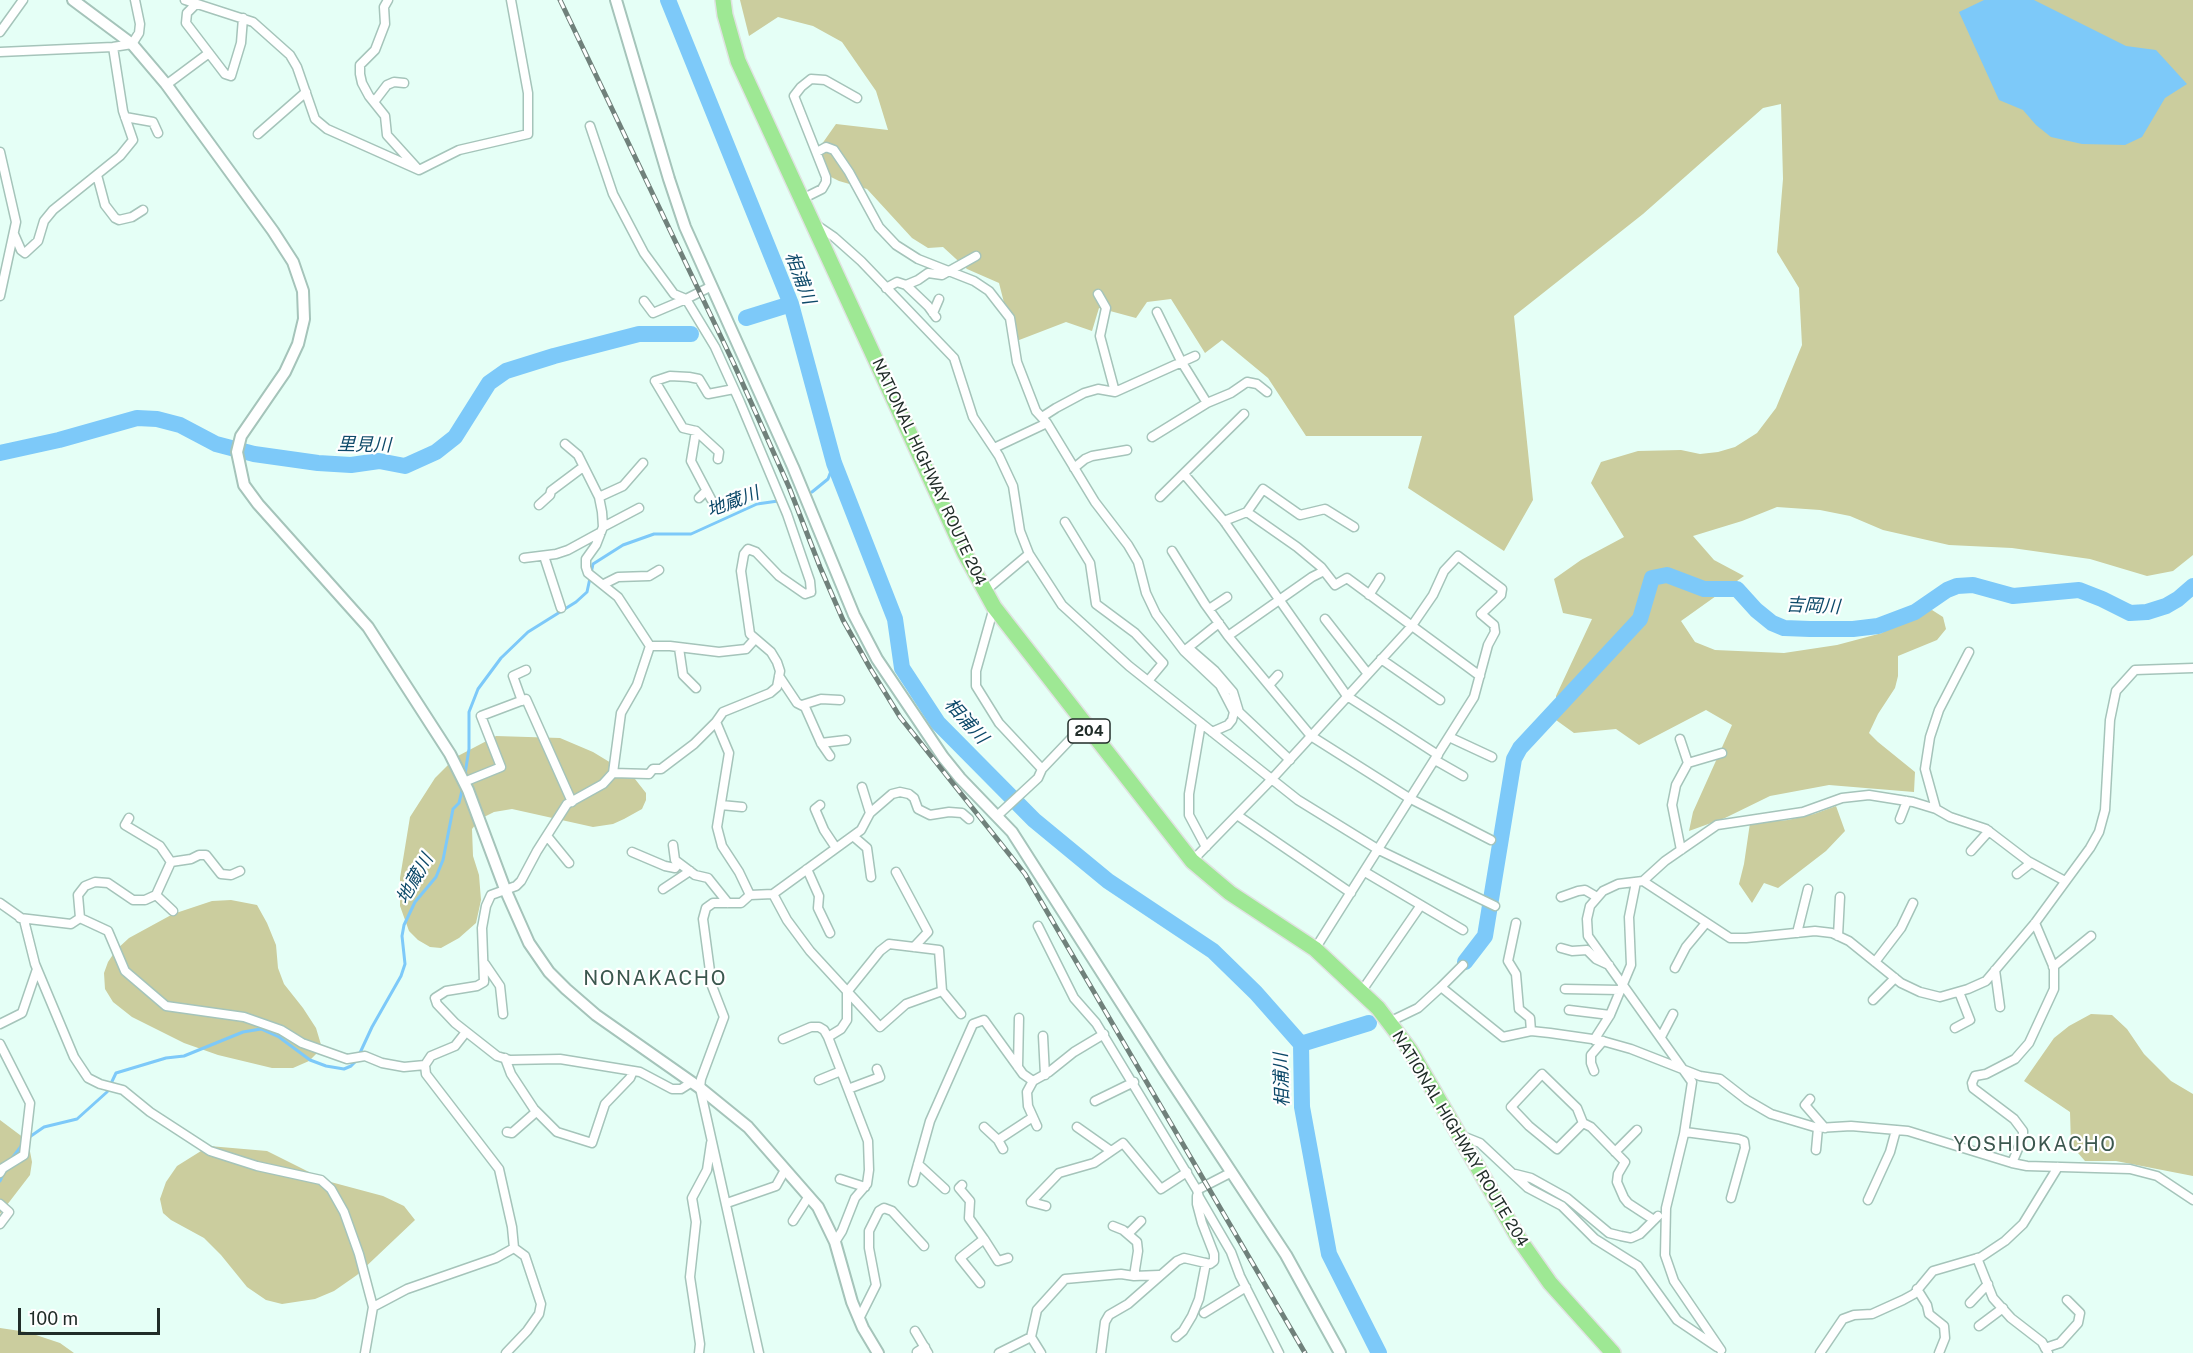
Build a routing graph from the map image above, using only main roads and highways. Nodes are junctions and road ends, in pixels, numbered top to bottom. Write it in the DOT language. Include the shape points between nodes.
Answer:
graph roads {
  1 [pos="723,0"];
  2 [pos="1613,1353"];
  1 -- 2 [label="highway, NATIONAL HIGHWAY ROUTE 204 / 204" via="738,62 965,554 994,607 1192,861 1230,893 1315,949 1378,1008 1410,1050 1519,1239 1550,1283"];
}
